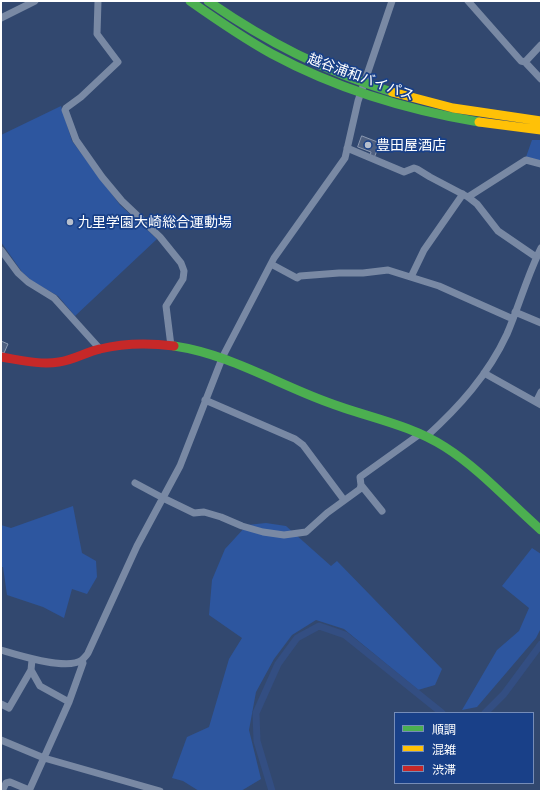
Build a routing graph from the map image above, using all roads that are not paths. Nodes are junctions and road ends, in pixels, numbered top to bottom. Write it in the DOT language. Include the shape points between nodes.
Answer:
graph roads {
  1 [pos="35,1"];
  2 [pos="98,1"];
  3 [pos="190,1"];
  4 [pos="208,1"];
  5 [pos="392,1"];
  6 [pos="468,1"];
  7 [pos="1,18"];
  8 [pos="541,46"];
  9 [pos="525,62"];
  10 [pos="541,78"];
  11 [pos="364,85"];
  12 [pos="361,94"];
  13 [pos="541,122"];
  14 [pos="541,130"];
  15 [pos="347,148"];
  16 [pos="541,164"];
  17 [pos="465,195"];
  18 [pos="541,248"];
  19 [pos="1,250"];
  20 [pos="536,258"];
  21 [pos="271,264"];
  22 [pos="411,277"];
  23 [pos="514,315"];
  24 [pos="541,323"];
  25 [pos="171,346"];
  26 [pos="100,349"];
  27 [pos="223,356"];
  28 [pos="1,357"];
  29 [pos="484,373"];
  30 [pos="541,392"];
  31 [pos="205,400"];
  32 [pos="538,404"];
  33 [pos="423,435"];
  34 [pos="135,483"];
  35 [pos="360,485"];
  36 [pos="162,498"];
  37 [pos="344,500"];
  38 [pos="382,511"];
  39 [pos="541,530"];
  40 [pos="1,650"];
  41 [pos="32,660"];
  42 [pos="81,661"];
  43 [pos="31,670"];
  44 [pos="69,702"];
  45 [pos="1,704"];
  46 [pos="1,740"];
  47 [pos="44,758"];
  48 [pos="29,790"];
  49 [pos="2,791"];
  50 [pos="160,791"];
  1 -- 7 [label="street"];
  2 -- 25 [label="street" via="98,34 118,62 65,110 76,140 102,177 122,201 160,236 182,263 183,279 166,306"];
  3 -- 12 [label="main road, 越谷浦和バイパス" via="280,59 320,79"];
  4 -- 11 [label="main road, 越谷浦和バイパス" via="284,48"];
  5 -- 11 [label="street"];
  6 -- 9 [label="street" via="521,62"];
  8 -- 9 [label="street"];
  9 -- 10 [label="street"];
  11 -- 12 [label="street"];
  11 -- 13 [label="main road, 越谷浦和バイパス" via="445,107"];
  12 -- 14 [label="main road, 越谷浦和バイパス" via="421,113 466,122"];
  12 -- 15 [label="street"];
  15 -- 17 [label="street" via="404,172 417,169"];
  15 -- 21 [label="street" via="345,158"];
  16 -- 17 [label="street" via="526,160"];
  17 -- 20 [label="street" via="477,204 498,231"];
  17 -- 22 [label="street" via="424,250"];
  18 -- 20 [label="street"];
  19 -- 26 [label="street" via="18,273 54,298"];
  20 -- 23 [label="street"];
  21 -- 22 [label="street" via="297,278 388,270"];
  21 -- 27 [label="street"];
  22 -- 23 [label="street"];
  23 -- 24 [label="street"];
  23 -- 29 [label="street" via="496,355"];
  25 -- 26 [label="main road" via="130,344"];
  25 -- 27 [label="main road" via="192,348"];
  26 -- 28 [label="main road" via="59,362 29,362"];
  27 -- 31 [label="street"];
  27 -- 33 [label="main road" via="329,402"];
  29 -- 32 [label="street"];
  29 -- 33 [label="street" via="456,410"];
  30 -- 32 [label="street"];
  31 -- 36 [label="street" via="180,466"];
  31 -- 37 [label="street" via="304,445"];
  33 -- 35 [label="street" via="360,477"];
  33 -- 39 [label="main road" via="471,466"];
  34 -- 36 [label="street"];
  35 -- 37 [label="street" via="360,489"];
  35 -- 38 [label="street"];
  36 -- 37 [label="street" via="194,513 204,512 242,526 284,535 306,532"];
  36 -- 42 [label="street" via="137,546 100,631"];
  40 -- 41 [label="street"];
  41 -- 42 [label="street" via="64,663"];
  41 -- 43 [label="street"];
  42 -- 44 [label="street" via="83,663"];
  43 -- 44 [label="street" via="40,686"];
  43 -- 45 [label="street" via="9,708"];
  44 -- 47 [label="street"];
  46 -- 47 [label="street"];
  47 -- 48 [label="street"];
  47 -- 50 [label="street"];
  48 -- 49 [label="street" via="10,782 6,783"];
}
